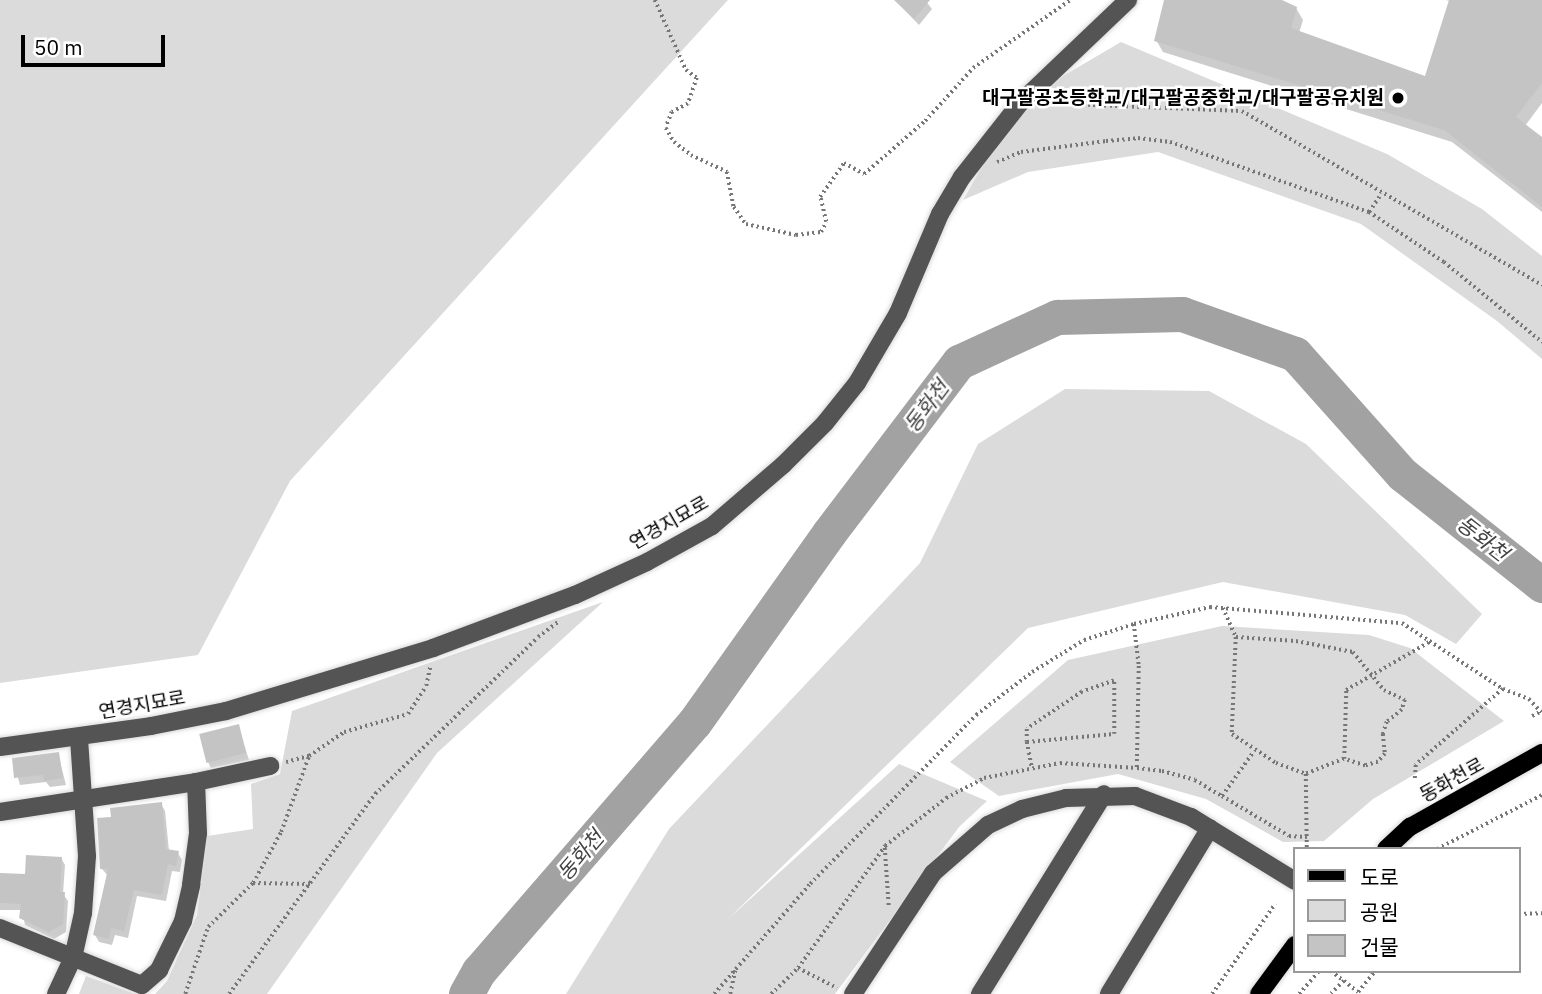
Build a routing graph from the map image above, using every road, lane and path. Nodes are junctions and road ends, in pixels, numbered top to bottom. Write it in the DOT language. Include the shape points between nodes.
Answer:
graph roads {
  1 [pos="655,0"];
  2 [pos="1070,0"];
  3 [pos="1128,0"];
  4 [pos="1021,102"];
  5 [pos="962,177"];
  6 [pos="1381,194"];
  7 [pos="1369,212"];
  8 [pos="1542,285"];
  9 [pos="1542,342"];
  10 [pos="1223,608"];
  11 [pos="567,615"];
  12 [pos="1134,624"];
  13 [pos="1236,637"];
  14 [pos="1429,642"];
  15 [pos="432,658"];
  16 [pos="1372,674"];
  17 [pos="1503,689"];
  18 [pos="1542,712"];
  19 [pos="1532,716"];
  20 [pos="79,738"];
  21 [pos="1027,742"];
  22 [pos="0,747"];
  23 [pos="1542,753"];
  24 [pos="309,756"];
  25 [pos="1344,759"];
  26 [pos="270,766"];
  27 [pos="1031,767"];
  28 [pos="1137,768"];
  29 [pos="1306,774"];
  30 [pos="1415,781"];
  31 [pos="196,782"];
  32 [pos="1104,794"];
  33 [pos="1542,795"];
  34 [pos="1222,796"];
  35 [pos="84,800"];
  36 [pos="0,812"];
  37 [pos="1210,828"];
  38 [pos="1307,837"];
  39 [pos="885,846"];
  40 [pos="1307,847"];
  41 [pos="1388,847"];
  42 [pos="1441,847"];
  43 [pos="1294,880"];
  44 [pos="253,883"];
  45 [pos="310,884"];
  46 [pos="1275,904"];
  47 [pos="1542,913"];
  48 [pos="1521,914"];
  49 [pos="0,928"];
  50 [pos="891,938"];
  51 [pos="1294,946"];
  52 [pos="69,966"];
  53 [pos="798,968"];
  54 [pos="736,969"];
  55 [pos="1317,973"];
  56 [pos="1334,973"];
  57 [pos="1373,973"];
  58 [pos="1344,981"];
  59 [pos="56,994"];
  60 [pos="185,994"];
  61 [pos="229,994"];
  62 [pos="714,994"];
  63 [pos="730,994"];
  64 [pos="848,994"];
  65 [pos="853,994"];
  66 [pos="980,994"];
  67 [pos="1109,994"];
  68 [pos="1212,994"];
  69 [pos="1259,994"];
  70 [pos="1299,994"];
  71 [pos="1331,994"];
  1 -- 2 [label="path" via="686,70 697,78 688,104 672,112 666,128 670,135 691,155 727,172 734,207 746,224 796,235 821,232 826,222 820,197 844,163 864,174 925,121 973,68"];
  3 -- 4 [label="street, 연경지묘로"];
  4 -- 5 [label="street, 연경지묘로"];
  4 -- 6 [label="path" via="1242,111"];
  5 -- 7 [label="path" via="1021,152 1138,138 1170,142"];
  5 -- 20 [label="street, 연경지묘로" via="940,214 898,313 857,383 792,457 712,526 575,595 433,648 226,711"];
  6 -- 7 [label="path"];
  6 -- 8 [label="path"];
  7 -- 9 [label="path" via="1444,262"];
  10 -- 12 [label="path"];
  10 -- 13 [label="path"];
  10 -- 14 [label="path" via="1402,623"];
  11 -- 45 [label="path" via="538,637 375,794"];
  12 -- 28 [label="path" via="1139,666"];
  12 -- 54 [label="path" via="1084,640 1031,672 976,715 810,884"];
  13 -- 16 [label="path" via="1296,641 1353,652"];
  13 -- 29 [label="path" via="1232,734 1276,763"];
  14 -- 16 [label="path"];
  14 -- 17 [label="path"];
  15 -- 24 [label="path" via="426,687 408,714 344,732"];
  16 -- 25 [label="path" via="1346,690"];
  16 -- 25 [label="path" via="1384,690 1405,700 1402,710 1387,722 1384,754 1378,762 1365,766"];
  17 -- 18 [label="path" via="1529,699"];
  17 -- 30 [label="path" via="1416,765"];
  18 -- 19 [label="path, bridge"];
  20 -- 22 [label="street, 연경지묘로"];
  20 -- 35 [label="street"];
  21 -- 21 [label="path" via="1027,729 1082,692 1114,681 1114,734"];
  21 -- 27 [label="path"];
  23 -- 41 [label="main road, 동화천로" via="1410,827"];
  24 -- 26 [label="path"];
  24 -- 44 [label="path" via="281,832"];
  25 -- 29 [label="path"];
  26 -- 31 [label="street"];
  29 -- 38 [label="path"];
  31 -- 35 [label="street"];
  31 -- 52 [label="street" via="198,833 191,885 183,921 159,970 142,985"];
  32 -- 37 [label="street" via="1135,796"];
  32 -- 50 [label="street" via="1066,797 1022,809 988,825 933,873"];
  32 -- 66 [label="street"];
  33 -- 42 [label="path"];
  34 -- 38 [label="path" via="1289,836"];
  35 -- 36 [label="street"];
  35 -- 52 [label="street" via="83,913"];
  37 -- 43 [label="street"];
  37 -- 67 [label="street"];
  38 -- 40 [label="path"];
  39 -- 50 [label="path"];
  44 -- 45 [label="path"];
  44 -- 60 [label="path" via="208,927"];
  45 -- 61 [label="path"];
  46 -- 68 [label="path"];
  47 -- 48 [label="path"];
  49 -- 52 [label="street"];
  50 -- 65 [label="street"];
  51 -- 69 [label="main road"];
  52 -- 59 [label="street"];
  53 -- 64 [label="path"];
  54 -- 62 [label="path"];
  54 -- 63 [label="path"];
  55 -- 70 [label="path"];
  56 -- 58 [label="path"];
  57 -- 58 [label="path" via="1358,992"];
  58 -- 71 [label="path"];
}
